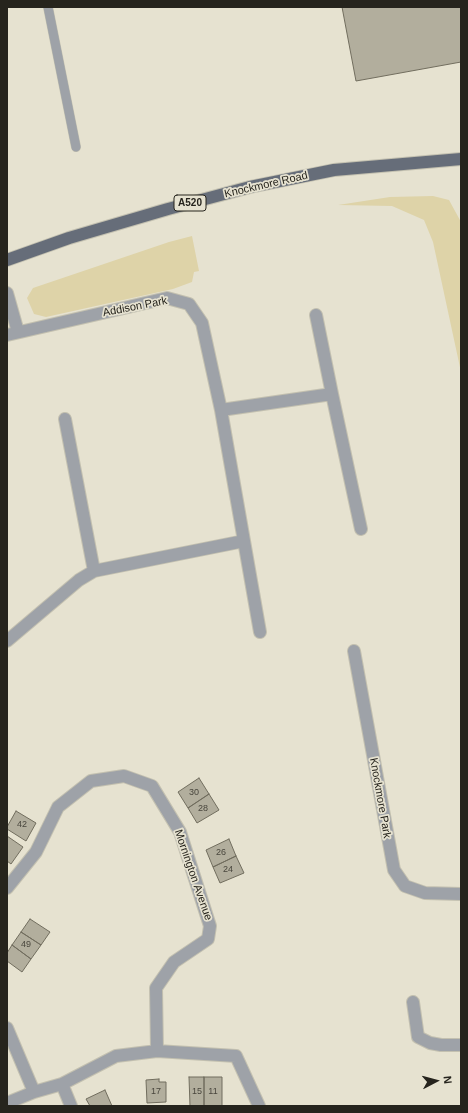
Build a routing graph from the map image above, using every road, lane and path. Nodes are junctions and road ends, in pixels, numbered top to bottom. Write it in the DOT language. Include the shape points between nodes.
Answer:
graph roads {
  1 [pos="48,7"];
  2 [pos="76,147"];
  3 [pos="461,159"];
  4 [pos="7,260"];
  5 [pos="7,293"];
  6 [pos="316,315"];
  7 [pos="13,334"];
  8 [pos="332,394"];
  9 [pos="221,410"];
  10 [pos="65,419"];
  11 [pos="361,529"];
  12 [pos="244,541"];
  13 [pos="94,571"];
  14 [pos="260,632"];
  15 [pos="7,641"];
  16 [pos="354,651"];
  17 [pos="7,888"];
  18 [pos="461,894"];
  19 [pos="413,1002"];
  20 [pos="7,1028"];
  21 [pos="461,1045"];
  22 [pos="157,1051"];
  23 [pos="62,1084"];
  24 [pos="34,1092"];
  25 [pos="7,1103"];
  26 [pos="71,1106"];
  27 [pos="259,1106"];
  1 -- 2 [label="lane"];
  3 -- 4 [label="main road, Knockmore Road / A520" via="334,170 250,187 69,238"];
  5 -- 7 [label="street, Addison Park"];
  6 -- 8 [label="street"];
  7 -- 9 [label="street, Addison Park" via="167,298 189,304 202,323"];
  8 -- 9 [label="street"];
  8 -- 11 [label="street"];
  9 -- 12 [label="street, Addison Park"];
  10 -- 13 [label="street"];
  12 -- 13 [label="street"];
  12 -- 14 [label="street, Addison Park"];
  13 -- 15 [label="street" via="79,580"];
  16 -- 18 [label="street, Knockmore Park" via="394,870 405,886 425,893"];
  17 -- 22 [label="street, Mornington Avenue" via="36,852 58,807 92,781 124,776 152,786 180,832 210,926 208,939 174,962 156,988"];
  19 -- 21 [label="street" via="418,1037 430,1043"];
  20 -- 24 [label="street"];
  22 -- 23 [label="street" via="116,1056"];
  22 -- 27 [label="street" via="236,1056"];
  23 -- 24 [label="street"];
  23 -- 26 [label="street"];
  24 -- 25 [label="street"];
}
